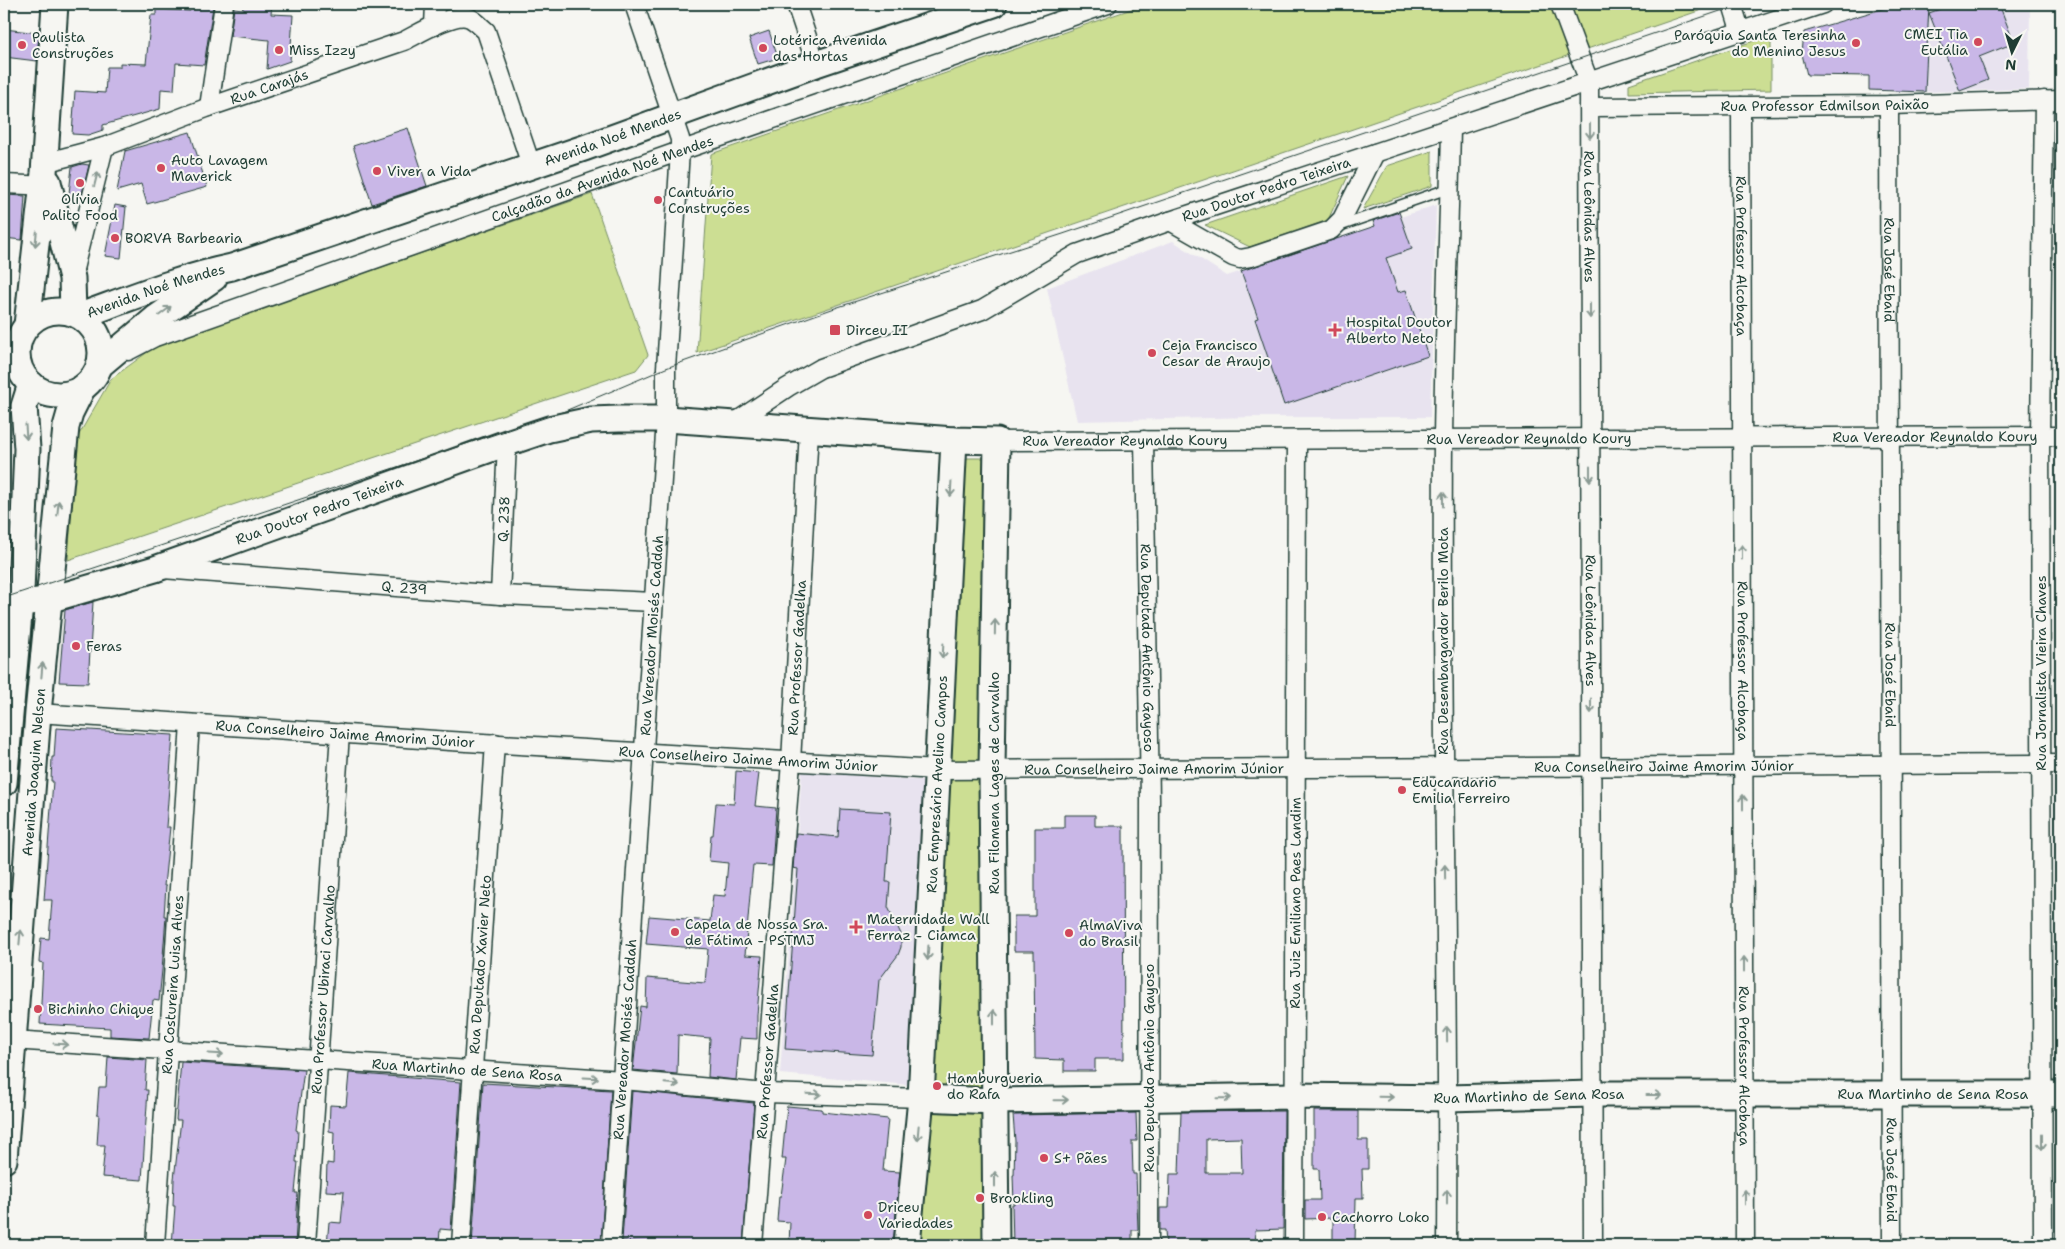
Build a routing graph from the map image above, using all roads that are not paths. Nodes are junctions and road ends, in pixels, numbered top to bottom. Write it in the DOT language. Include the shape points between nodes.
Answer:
graph roads {
  1 [pos="55,4"];
  2 [pos="224,4"];
  3 [pos="435,4"];
  4 [pos="634,4"];
  5 [pos="796,4"];
  6 [pos="994,4"];
  7 [pos="1108,4"];
  8 [pos="1560,4"];
  9 [pos="1732,4"];
  10 [pos="1823,4"];
  11 [pos="957,10"];
  12 [pos="434,26"];
  13 [pos="1741,33"];
  14 [pos="816,64"];
  15 [pos="1589,82"];
  16 [pos="2053,100"];
  17 [pos="1889,105"];
  18 [pos="1740,106"];
  19 [pos="209,107"];
  20 [pos="1589,107"];
  21 [pos="672,115"];
  22 [pos="1451,128"];
  23 [pos="104,147"];
  24 [pos="680,151"];
  25 [pos="1375,153"];
  26 [pos="531,166"];
  27 [pos="45,177"];
  28 [pos="4,184"];
  29 [pos="1450,188"];
  30 [pos="1170,221"];
  31 [pos="1331,230"];
  32 [pos="232,267"];
  33 [pos="72,278"];
  34 [pos="77,315"];
  35 [pos="17,339"];
  36 [pos="100,364"];
  37 [pos="31,384"];
  38 [pos="82,389"];
  39 [pos="666,419"];
  40 [pos="732,425"];
  41 [pos="809,430"];
  42 [pos="2040,436"];
  43 [pos="2061,436"];
  44 [pos="1890,437"];
  45 [pos="1590,438"];
  46 [pos="1742,438"];
  47 [pos="1443,439"];
  48 [pos="954,440"];
  49 [pos="1144,440"];
  50 [pos="1297,440"];
  51 [pos="997,441"];
  52 [pos="507,443"];
  53 [pos="155,569"];
  54 [pos="500,595"];
  55 [pos="48,600"];
  56 [pos="654,602"];
  57 [pos="19,603"];
  58 [pos="38,712"];
  59 [pos="190,724"];
  60 [pos="340,733"];
  61 [pos="495,743"];
  62 [pos="644,752"];
  63 [pos="791,762"];
  64 [pos="2041,764"];
  65 [pos="2061,764"];
  66 [pos="1591,766"];
  67 [pos="1743,766"];
  68 [pos="1891,766"];
  69 [pos="1444,768"];
  70 [pos="992,769"];
  71 [pos="1149,769"];
  72 [pos="1296,769"];
  73 [pos="937,770"];
  74 [pos="4,782"];
  75 [pos="12,1040"];
  76 [pos="167,1051"];
  77 [pos="319,1060"];
  78 [pos="473,1072"];
  79 [pos="624,1080"];
  80 [pos="766,1093"];
  81 [pos="1592,1094"];
  82 [pos="2052,1094"];
  83 [pos="1744,1095"];
  84 [pos="1892,1095"];
  85 [pos="1294,1096"];
  86 [pos="921,1098"];
  87 [pos="1148,1098"];
  88 [pos="1448,1098"];
  89 [pos="995,1101"];
  90 [pos="5,1120"];
  91 [pos="4,1160"];
  92 [pos="155,1245"];
  93 [pos="306,1245"];
  94 [pos="461,1245"];
  95 [pos="612,1245"];
  96 [pos="753,1245"];
  97 [pos="908,1245"];
  98 [pos="996,1245"];
  99 [pos="1149,1245"];
  100 [pos="1294,1245"];
  101 [pos="1447,1245"];
  102 [pos="1592,1245"];
  103 [pos="1745,1245"];
  104 [pos="1892,1245"];
  105 [pos="2043,1245"];
  1 -- 27 [label="street"];
  2 -- 19 [label="street"];
  3 -- 12 [label="street"];
  4 -- 21 [label="street, Rua Vereador Moisés Caddah"];
  5 -- 14 [label="street"];
  6 -- 11 [label="street, Avenida Noé Mendes"];
  7 -- 24 [label="street, Calçadão da Avenida Noé Mendes"];
  8 -- 15 [label="street, Rua Leônidas Alves"];
  9 -- 13 [label="street"];
  10 -- 13 [label="street, Rua Doutor Pedro Teixeira"];
  11 -- 14 [label="street, Avenida Noé Mendes"];
  12 -- 19 [label="street, Rua Carajás" via="404,41"];
  12 -- 26 [label="street, Rua Carajás" via="462,17 470,18 486,31"];
  13 -- 15 [label="street, Rua Doutor Pedro Teixeira"];
  14 -- 21 [label="street, Avenida Noé Mendes"];
  15 -- 20 [label="street, Rua Leônidas Alves"];
  15 -- 22 [label="street, Rua Doutor Pedro Teixeira"];
  16 -- 17 [label="street, Rua Professor Edmilson Paixão"];
  16 -- 42 [label="street, Rua Jornalista Vieira Chaves"];
  17 -- 18 [label="street, Rua Professor Edmilson Paixão"];
  17 -- 44 [label="street, Rua José Ebaid"];
  18 -- 20 [label="street, Rua Professor Edmilson Paixão"];
  18 -- 46 [label="street, Rua Professor Alcobaça"];
  19 -- 23 [label="street, Rua Carajás"];
  20 -- 45 [label="street, Rua Leônidas Alves, one-way"];
  21 -- 24 [label="street, Rua Vereador Moisés Caddah" via="680,139"];
  21 -- 26 [label="street, Avenida Noé Mendes"];
  22 -- 25 [label="street, Rua Doutor Pedro Teixeira"];
  22 -- 29 [label="street, Rua Desembargardor Berilo Mota"];
  23 -- 27 [label="street, Rua Carajás"];
  33 -- 23 [label="street, one-way"];
  24 -- 36 [label="street, Calçadão da Avenida Noé Mendes" via="155,337"];
  24 -- 39 [label="street, Rua Vereador Moisés Caddah" via="666,368"];
  25 -- 30 [label="street, Rua Doutor Pedro Teixeira"];
  25 -- 31 [label="street" via="1342,219"];
  26 -- 32 [label="street, Avenida Noé Mendes"];
  27 -- 28 [label="street, Rua Carajás"];
  27 -- 33 [label="street"];
  27 -- 35 [label="street, one-way"];
  29 -- 31 [label="lane"];
  29 -- 47 [label="street, Rua Desembargardor Berilo Mota"];
  30 -- 31 [label="street" via="1240,259"];
  30 -- 40 [label="street, Rua Doutor Pedro Teixeira" via="1077,254 982,310 821,368"];
  32 -- 34 [label="street, Avenida Noé Mendes" via="197,274"];
  36 -- 32 [label="street, Avenida Noé Mendes, one-way" via="175,303"];
  33 -- 34 [label="street"];
  34 -- 35 [label="street" via="49,312 37,317"];
  34 -- 36 [label="street" via="91,325 99,337"];
  35 -- 37 [label="street" via="19,367"];
  36 -- 38 [label="street" via="96,374"];
  37 -- 38 [label="street" via="42,392 56,395"];
  37 -- 57 [label="street, one-way" via="24,406 27,449"];
  55 -- 38 [label="street, Avenida Joaquim Nelson, one-way" via="66,427"];
  39 -- 40 [label="street, Rua Doutor Pedro Teixeira"];
  39 -- 52 [label="street, Rua Doutor Pedro Teixeira" via="591,420"];
  39 -- 56 [label="street, Rua Vereador Moisés Caddah"];
  40 -- 41 [label="street, Rua Doutor Pedro Teixeira"];
  41 -- 48 [label="street, Rua Doutor Pedro Teixeira"];
  41 -- 63 [label="street, Rua Professor Gadelha"];
  42 -- 43 [label="street, Rua Vereador Reynaldo Koury"];
  42 -- 44 [label="street, Rua Vereador Reynaldo Koury"];
  42 -- 64 [label="street, Rua Jornalista Vieira Chaves"];
  44 -- 46 [label="street, Rua Vereador Reynaldo Koury"];
  44 -- 68 [label="street, Rua José Ebaid"];
  45 -- 46 [label="street, Rua Vereador Reynaldo Koury"];
  45 -- 47 [label="street, Rua Vereador Reynaldo Koury"];
  45 -- 66 [label="street, Rua Leônidas Alves, one-way"];
  67 -- 46 [label="street, Rua Professor Alcobaça, one-way"];
  47 -- 50 [label="street, Rua Vereador Reynaldo Koury"];
  69 -- 47 [label="street, Rua Desembargardor Berilo Mota, one-way"];
  48 -- 51 [label="street, Rua Doutor Pedro Teixeira"];
  48 -- 73 [label="street, Rua Empresário Avelino Campos, one-way"];
  49 -- 50 [label="street, Rua Vereador Reynaldo Koury"];
  49 -- 51 [label="street, Rua Vereador Reynaldo Koury"];
  49 -- 71 [label="street, Rua Deputado Antônio Gayoso"];
  50 -- 72 [label="street, Rua Juiz Emiliano Paes Landim"];
  70 -- 51 [label="street, Rua Filomena Lages de Carvalho, one-way"];
  52 -- 53 [label="street, Rua Doutor Pedro Teixeira"];
  52 -- 54 [label="street, Q. 238"];
  53 -- 54 [label="street, Q. 239"];
  53 -- 55 [label="street, Rua Doutor Pedro Teixeira"];
  54 -- 56 [label="street, Q. 239"];
  55 -- 57 [label="street, Rua Doutor Pedro Teixeira"];
  58 -- 55 [label="street, Avenida Joaquim Nelson, one-way"];
  56 -- 62 [label="street, Rua Vereador Moisés Caddah"];
  57 -- 74 [label="street"];
  58 -- 59 [label="street, Rua Conselheiro Jaime Amorim Júnior"];
  75 -- 58 [label="street, Avenida Joaquim Nelson, one-way"];
  59 -- 60 [label="street, Rua Conselheiro Jaime Amorim Júnior"];
  59 -- 76 [label="street, Rua Costureira Luisa Alves"];
  60 -- 61 [label="street, Rua Conselheiro Jaime Amorim Júnior"];
  60 -- 77 [label="street, Rua Professor Ubiraci Carvalho"];
  61 -- 62 [label="street, Rua Conselheiro Jaime Amorim Júnior"];
  61 -- 78 [label="street, Rua Deputado Xavier Neto"];
  62 -- 63 [label="street, Rua Conselheiro Jaime Amorim Júnior"];
  62 -- 79 [label="street, Rua Vereador Moisés Caddah"];
  63 -- 73 [label="street, Rua Conselheiro Jaime Amorim Júnior"];
  63 -- 80 [label="street, Rua Professor Gadelha"];
  64 -- 65 [label="street, Rua Conselheiro Jaime Amorim Júnior"];
  64 -- 68 [label="street, Rua Conselheiro Jaime Amorim Júnior"];
  64 -- 82 [label="street, Rua Jornalista Vieira Chaves"];
  66 -- 67 [label="street, Rua Conselheiro Jaime Amorim Júnior"];
  66 -- 69 [label="street, Rua Conselheiro Jaime Amorim Júnior"];
  66 -- 81 [label="street, Rua Leônidas Alves"];
  67 -- 68 [label="street, Rua Conselheiro Jaime Amorim Júnior"];
  83 -- 67 [label="street, Rua Professor Alcobaça, one-way"];
  68 -- 84 [label="street, Rua José Ebaid"];
  69 -- 72 [label="street, Rua Conselheiro Jaime Amorim Júnior"];
  88 -- 69 [label="street, Rua Desembargardor Berilo Mota, one-way"];
  70 -- 71 [label="street, Rua Conselheiro Jaime Amorim Júnior"];
  70 -- 73 [label="street, Rua Conselheiro Jaime Amorim Júnior"];
  89 -- 70 [label="street, Rua Filomena Lages de Carvalho, one-way"];
  71 -- 72 [label="street, Rua Conselheiro Jaime Amorim Júnior"];
  71 -- 87 [label="street, Rua Deputado Antônio Gayoso"];
  72 -- 85 [label="street, Rua Juiz Emiliano Paes Landim"];
  73 -- 86 [label="street, Rua Empresário Avelino Campos, one-way"];
  75 -- 76 [label="street, Rua Martinho de Sena Rosa, one-way"];
  75 -- 90 [label="street, Avenida Joaquim Nelson"];
  76 -- 77 [label="street, Rua Martinho de Sena Rosa, one-way"];
  76 -- 92 [label="street, Rua Costureira Luisa Alves"];
  77 -- 78 [label="street, Rua Martinho de Sena Rosa"];
  77 -- 93 [label="street, Rua Professor Ubiraci Carvalho"];
  78 -- 79 [label="street, Rua Martinho de Sena Rosa, one-way"];
  78 -- 94 [label="street, Rua Deputado Xavier Neto"];
  79 -- 80 [label="street, Rua Martinho de Sena Rosa, one-way"];
  79 -- 95 [label="street, Rua Vereador Moisés Caddah"];
  80 -- 86 [label="street, Rua Martinho de Sena Rosa, one-way"];
  80 -- 96 [label="street, Rua Professor Gadelha"];
  81 -- 83 [label="street, Rua Martinho de Sena Rosa, one-way"];
  81 -- 88 [label="street, Rua Martinho de Sena Rosa"];
  81 -- 102 [label="street, Rua Leônidas Alves"];
  82 -- 84 [label="street, Rua Martinho de Sena Rosa"];
  82 -- 105 [label="street, Rua Jornalista Vieira Chaves, one-way"];
  83 -- 84 [label="street, Rua Martinho de Sena Rosa"];
  103 -- 83 [label="street, Rua Professor Alcobaça, one-way"];
  84 -- 104 [label="street, Rua José Ebaid"];
  87 -- 85 [label="street, Rua Martinho de Sena Rosa, one-way"];
  85 -- 88 [label="street, Rua Martinho de Sena Rosa, one-way"];
  85 -- 100 [label="street, Rua Juiz Emiliano Paes Landim"];
  86 -- 89 [label="street, Rua Martinho de Sena Rosa"];
  86 -- 97 [label="street, Rua Empresário Avelino Campos, one-way"];
  89 -- 87 [label="street, Rua Martinho de Sena Rosa, one-way"];
  87 -- 99 [label="street, Rua Deputado Antônio Gayoso"];
  101 -- 88 [label="street, Rua Desembargardor Berilo Mota, one-way"];
  98 -- 89 [label="street, Rua Filomena Lages de Carvalho, one-way"];
  90 -- 91 [label="street, Avenida Joaquim Nelson"];
}
